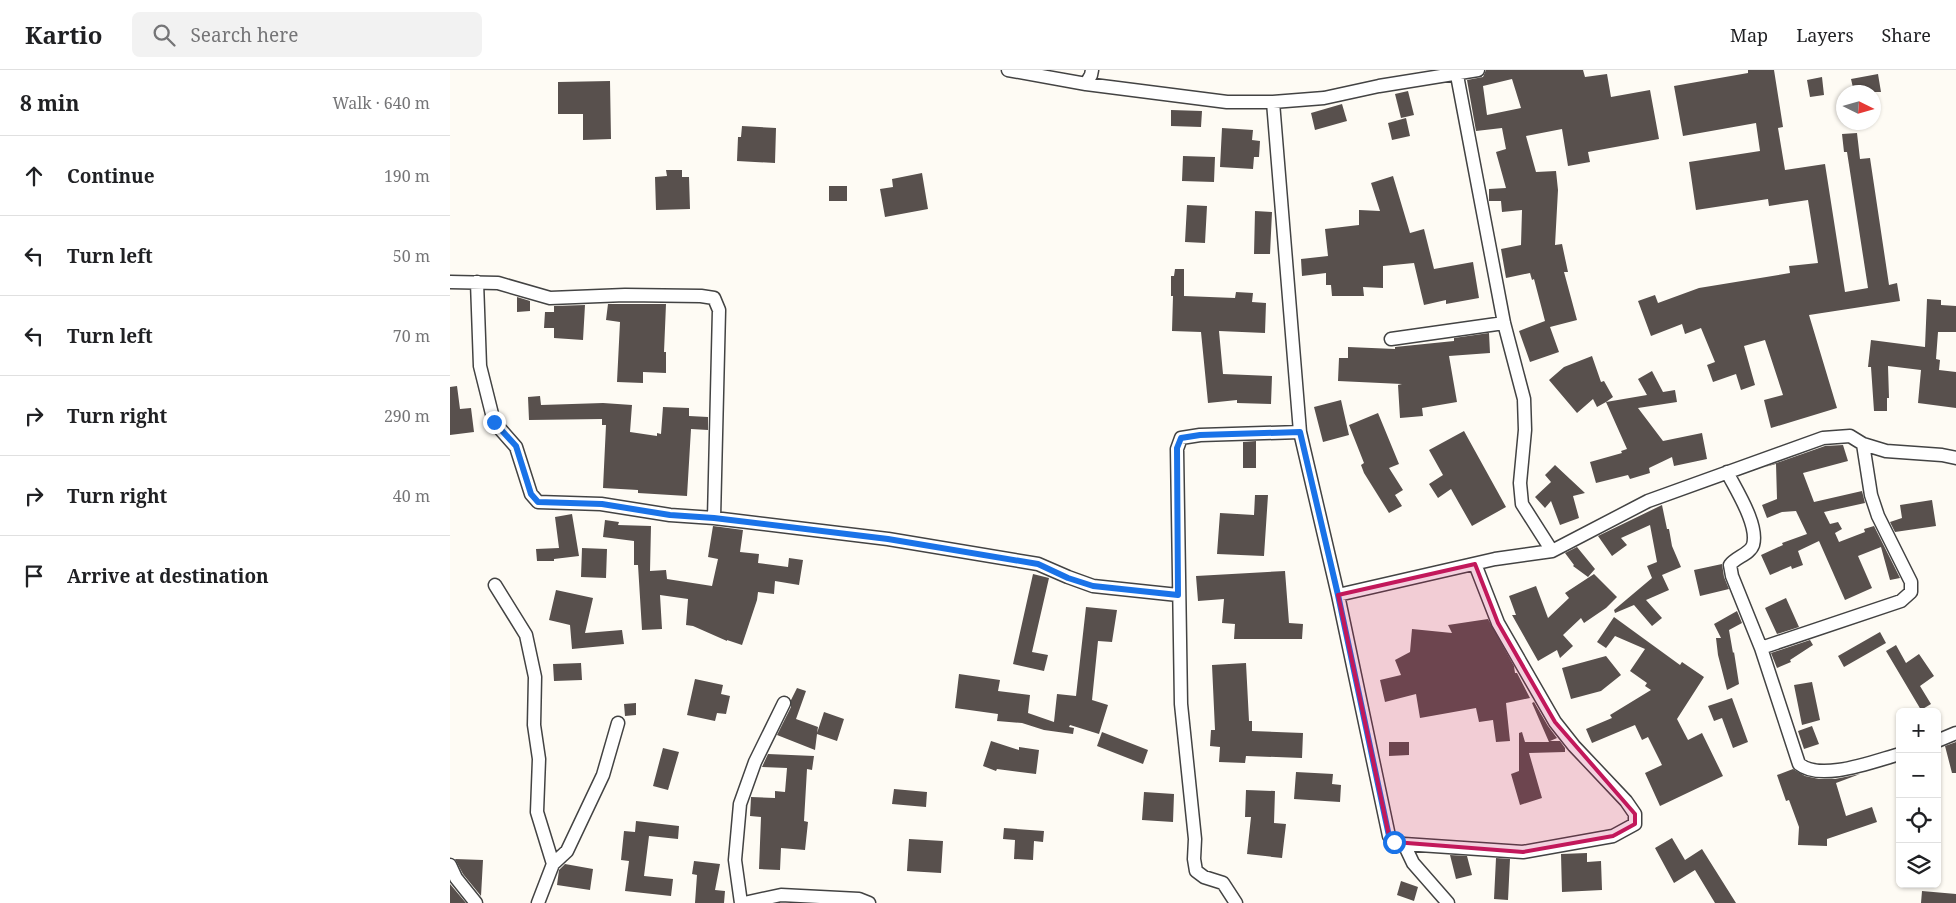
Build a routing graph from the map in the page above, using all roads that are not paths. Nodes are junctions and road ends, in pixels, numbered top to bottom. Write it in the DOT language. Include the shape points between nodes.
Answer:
graph roads {
  1 [pos="1008,70"];
  2 [pos="1092,70"];
  3 [pos="1478,70"];
  4 [pos="1456,72"];
  5 [pos="1086,84"];
  6 [pos="1273,102"];
  7 [pos="450,282"];
  8 [pos="477,282"];
  9 [pos="1504,323"];
  10 [pos="1391,339"];
  11 [pos="1300,432"];
  12 [pos="1863,444"];
  13 [pos="1956,458"];
  14 [pos="1727,472"];
  15 [pos="714,518"];
  16 [pos="1552,551"];
  17 [pos="1475,564"];
  18 [pos="495,585"];
  19 [pos="1178,595"];
  20 [pos="1338,595"];
  21 [pos="1761,648"];
  22 [pos="784,703"];
  23 [pos="618,723"];
  24 [pos="1956,733"];
  25 [pos="1941,740"];
  26 [pos="1941,740"];
  27 [pos="1956,742"];
  28 [pos="1896,755"];
  29 [pos="1404,844"];
  30 [pos="553,864"];
  31 [pos="450,865"];
  32 [pos="476,903"];
  33 [pos="538,903"];
  34 [pos="742,903"];
  35 [pos="869,903"];
  36 [pos="1236,903"];
  37 [pos="1448,903"];
  1 -- 5 [label="street"];
  2 -- 5 [label="street"];
  3 -- 4 [label="street"];
  4 -- 6 [label="street" via="1324,98"];
  4 -- 9 [label="street"];
  5 -- 6 [label="street" via="1227,102"];
  6 -- 11 [label="street"];
  7 -- 8 [label="street"];
  8 -- 15 [label="street" via="480,366 494,422 516,446 531,494 538,502 602,504"];
  8 -- 15 [label="street" via="498,283 550,298 625,295 714,298 719,310"];
  9 -- 10 [label="street"];
  9 -- 16 [label="street" via="1524,399 1522,504"];
  11 -- 19 [label="street" via="1181,438 1177,448"];
  11 -- 20 [label="street"];
  12 -- 13 [label="street" via="1886,451"];
  12 -- 14 [label="street" via="1850,436 1823,438"];
  12 -- 21 [label="street" via="1871,495 1911,582 1911,592 1901,601"];
  14 -- 16 [label="street" via="1648,501"];
  14 -- 21 [label="street" via="1753,531 1753,545 1730,565 1732,576"];
  15 -- 19 [label="street" via="888,539 1038,564 1093,586"];
  16 -- 17 [label="street"];
  17 -- 20 [label="street"];
  17 -- 29 [label="street" via="1498,623 1556,722 1626,801 1635,814 1635,824 1613,836 1523,852"];
  18 -- 30 [label="street" via="528,643 535,677 534,725 539,759 537,812"];
  19 -- 36 [label="street" via="1182,704 1196,871 1223,883"];
  20 -- 29 [label="street" via="1389,836 1394,842"];
  21 -- 28 [label="street" via="1799,764 1804,769 1816,772 1835,770"];
  22 -- 34 [label="street" via="755,762 740,804 735,860"];
  23 -- 30 [label="street" via="603,775 586,814 567,851"];
  24 -- 25 [label="street"];
  26 -- 27 [label="street"];
  29 -- 37 [label="street" via="1412,863"];
  30 -- 33 [label="street"];
  31 -- 32 [label="street"];
  34 -- 35 [label="street" via="781,895 858,899"];
}
